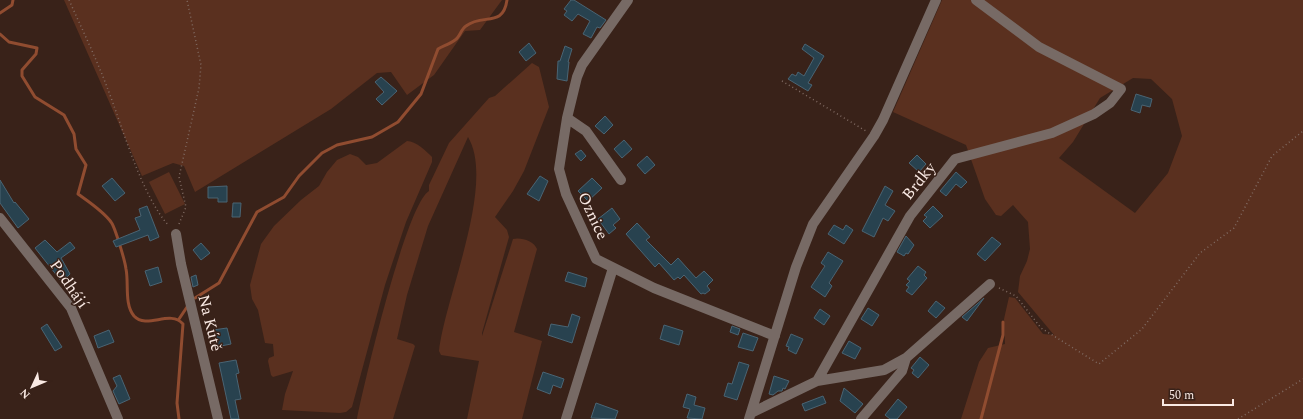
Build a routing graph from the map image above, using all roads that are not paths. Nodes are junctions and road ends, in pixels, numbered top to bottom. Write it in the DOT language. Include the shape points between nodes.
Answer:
graph roads {
  1 [pos="632,0"];
  2 [pos="936,0"];
  3 [pos="976,0"];
  4 [pos="626,4"];
  5 [pos="567,118"];
  6 [pos="621,180"];
  7 [pos="0,218"];
  8 [pos="176,234"];
  9 [pos="613,268"];
  10 [pos="990,284"];
  11 [pos="775,336"];
  12 [pos="906,358"];
  13 [pos="817,381"];
  14 [pos="750,416"];
  15 [pos="118,419"];
  16 [pos="218,419"];
  17 [pos="566,419"];
  18 [pos="861,419"];
  1 -- 4 [label="street, Oznice"];
  2 -- 11 [label="street" via="883,120 814,224 796,267"];
  3 -- 13 [label="street, Brdky" via="1039,47 1121,89 1110,103 1094,114 1052,133 956,159 910,216"];
  4 -- 5 [label="street, Oznice" via="582,65 576,77"];
  5 -- 6 [label="street" via="586,131"];
  5 -- 9 [label="street, Oznice" via="559,169 566,194 596,259"];
  7 -- 15 [label="street, Podhájí" via="71,308"];
  8 -- 16 [label="street, Na Kútě"];
  9 -- 11 [label="street, Oznice" via="654,288"];
  9 -- 17 [label="street"];
  10 -- 12 [label="street"];
  11 -- 14 [label="street"];
  12 -- 13 [label="street" via="884,370"];
  12 -- 18 [label="street" via="902,371"];
  13 -- 14 [label="street"];
}
